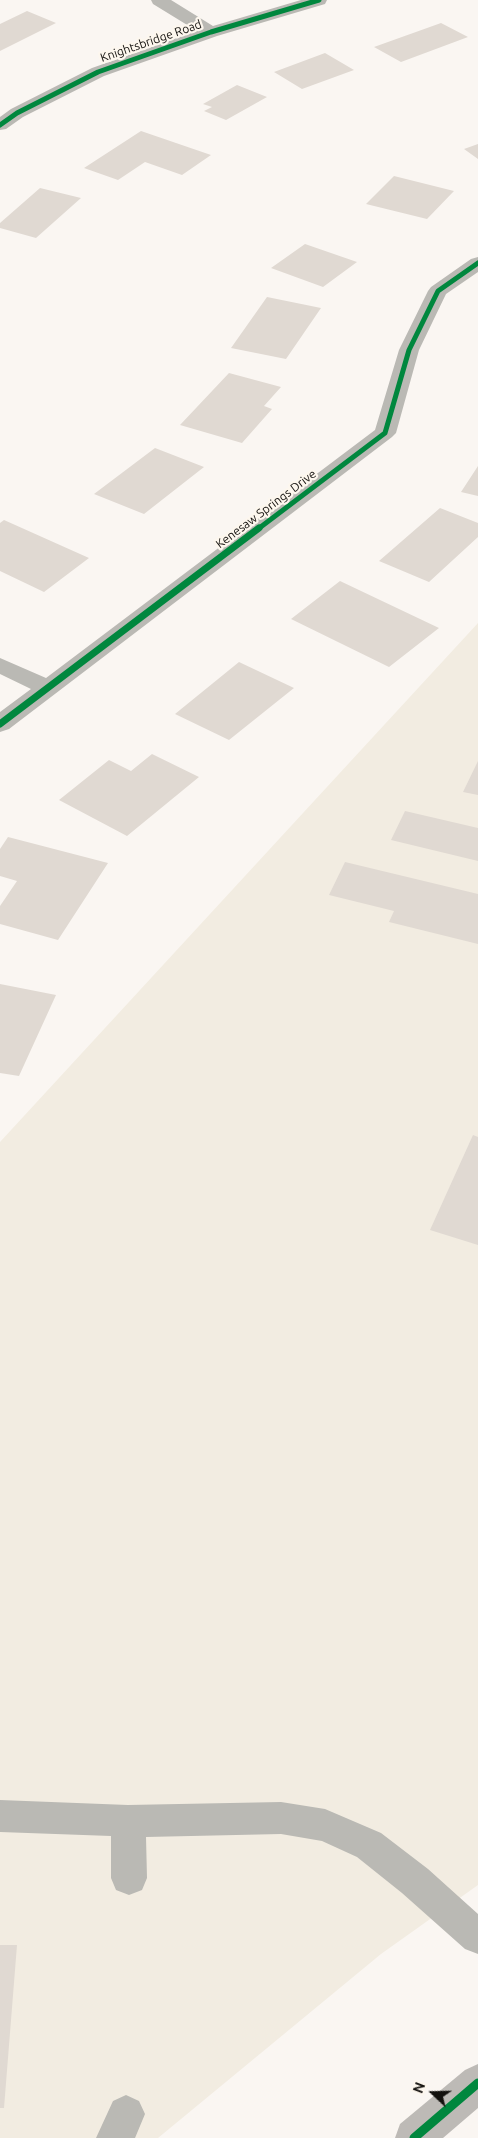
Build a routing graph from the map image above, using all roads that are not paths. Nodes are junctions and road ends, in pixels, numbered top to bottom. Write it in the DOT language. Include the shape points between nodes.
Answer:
graph roads {
  1 [pos="159,0"];
  2 [pos="319,0"];
  3 [pos="211,32"];
  4 [pos="0,124"];
  5 [pos="478,263"];
  6 [pos="0,665"];
  7 [pos="48,688"];
  8 [pos="0,724"];
  9 [pos="0,1816"];
  10 [pos="128,1822"];
  11 [pos="129,1878"];
  12 [pos="478,1937"];
  13 [pos="478,2083"];
  14 [pos="414,2138"];
  1 -- 3 [label="street"];
  2 -- 3 [label="street, Knightsbridge Road"];
  3 -- 4 [label="street, Knightsbridge Road" via="98,72"];
  5 -- 7 [label="street, Kenesaw Springs Drive" via="438,291 409,350 384,434"];
  6 -- 7 [label="street"];
  7 -- 8 [label="street, Kenesaw Springs Drive"];
  9 -- 10 [label="street"];
  10 -- 11 [label="street"];
  10 -- 12 [label="street" via="281,1818 325,1825 369,1845"];
  13 -- 14 [label="main road"];
}
